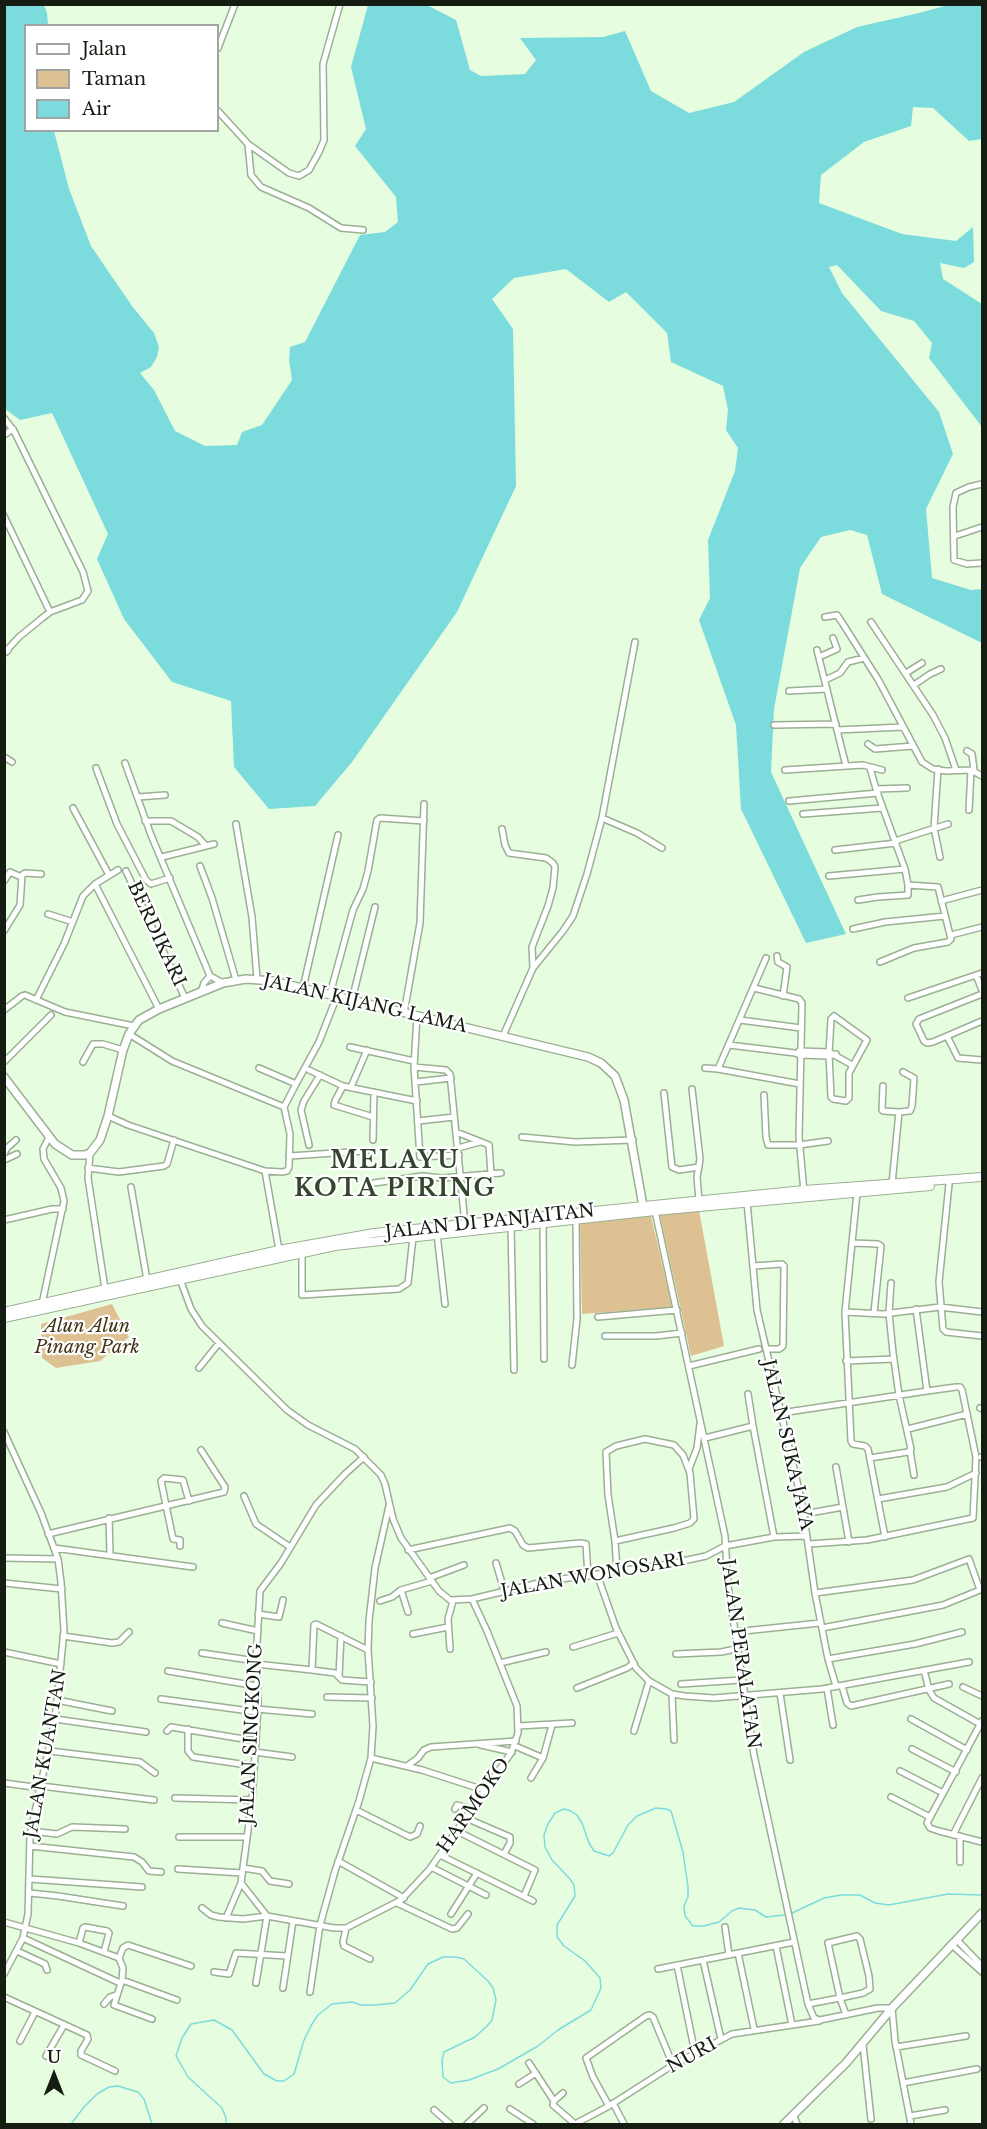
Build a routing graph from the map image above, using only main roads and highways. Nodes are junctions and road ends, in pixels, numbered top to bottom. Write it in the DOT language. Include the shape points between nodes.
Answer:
graph roads {
  1 [pos="4,1077"];
  2 [pos="982,1177"];
  3 [pos="982,1181"];
  4 [pos="829,1192"];
  5 [pos="804,1193"];
  6 [pos="643,1206"];
  7 [pos="436,1230"];
  8 [pos="4,1312"];
  9 [pos="4,1318"];
  10 [pos="982,1913"];
  11 [pos="784,2124"];
  1 -- 6 [label="main road, JALAN KIJANG LAMA" via="60,1149 81,1156 90,1153 100,1140 123,1050 129,1034 143,1017 236,980 257,979 303,988 588,1057 607,1067 619,1085 633,1140"];
  2 -- 4 [label="highway, JALAN DI PANJAITAN"];
  3 -- 4 [label="highway, JALAN DI PANJAITAN" via="857,1193"];
  4 -- 5 [label="highway, JALAN DI PANJAITAN"];
  5 -- 6 [label="highway, JALAN DI PANJAITAN"];
  5 -- 7 [label="highway, JALAN DI PANJAITAN" via="511,1226"];
  6 -- 7 [label="highway, JALAN DI PANJAITAN"];
  7 -- 8 [label="highway, JALAN DI PANJAITAN" via="342,1238"];
  7 -- 9 [label="highway, JALAN DI PANJAITAN" via="302,1252"];
  10 -- 11 [label="main road"];
}
